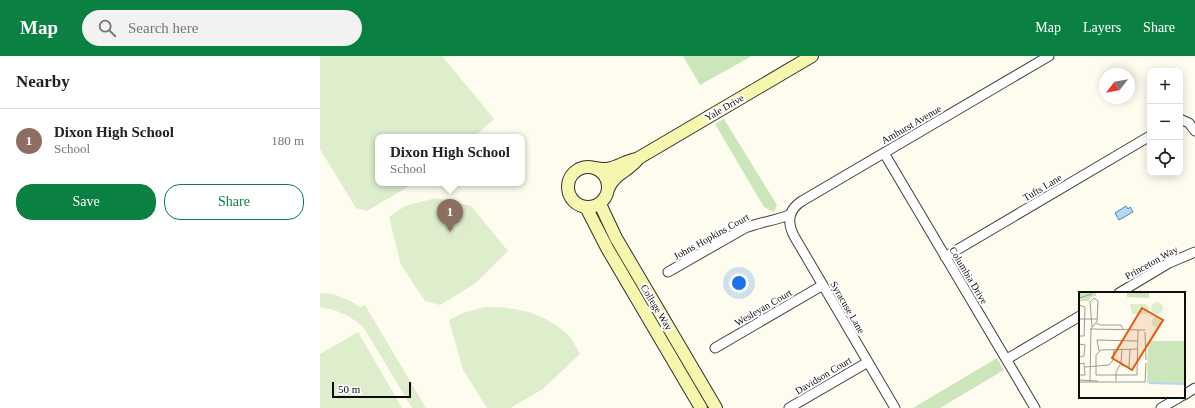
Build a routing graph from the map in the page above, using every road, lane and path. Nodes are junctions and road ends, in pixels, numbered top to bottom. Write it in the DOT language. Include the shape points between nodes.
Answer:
graph roads {
  1 [pos="812,56"];
  2 [pos="1048,56"];
  3 [pos="1183,120"];
  4 [pos="1195,131"];
  5 [pos="1147,138"];
  6 [pos="884,153"];
  7 [pos="637,159"];
  8 [pos="596,168"];
  9 [pos="608,189"];
  10 [pos="600,204"];
  11 [pos="586,207"];
  12 [pos="789,215"];
  13 [pos="1195,252"];
  14 [pos="945,257"];
  15 [pos="668,272"];
  16 [pos="823,285"];
  17 [pos="1121,292"];
  18 [pos="1079,317"];
  19 [pos="715,348"];
  20 [pos="1007,359"];
  21 [pos="868,362"];
  22 [pos="1195,388"];
  23 [pos="1185,393"];
  24 [pos="1178,398"];
  25 [pos="701,408"];
  26 [pos="716,408"];
  27 [pos="789,408"];
  28 [pos="895,408"];
  29 [pos="1035,408"];
  30 [pos="1161,408"];
  1 -- 7 [label="street, Yale Drive"];
  2 -- 6 [label="street, Amhurst Avenue"];
  3 -- 4 [label="street"];
  5 -- 14 [label="street, Tufts Lane"];
  6 -- 12 [label="street, Amhurst Avenue" via="802,201"];
  6 -- 14 [label="street, Columbia Drive"];
  7 -- 8 [label="street, Yale Drive" via="626,161 608,170"];
  7 -- 9 [label="street, Yale Drive" via="630,168 613,179"];
  8 -- 9 [label="street" via="606,177"];
  8 -- 11 [label="street" via="582,168 571,176 568,182 570,196 580,206"];
  9 -- 10 [label="street"];
  10 -- 11 [label="street"];
  10 -- 26 [label="street, College Way" via="616,238"];
  11 -- 25 [label="street, College Way" via="607,248"];
  12 -- 15 [label="street, Johns Hopkins Court" via="745,228"];
  12 -- 16 [label="street, Syracuse Lane" via="790,228"];
  13 -- 17 [label="street, Princeton Way"];
  14 -- 20 [label="street, Columbia Drive"];
  16 -- 19 [label="street, Wesleyan Court"];
  16 -- 21 [label="street, Syracuse Lane"];
  18 -- 20 [label="street"];
  20 -- 29 [label="street, Columbia Drive"];
  21 -- 27 [label="street, Davidson Court"];
  21 -- 28 [label="street, Syracuse Lane"];
  22 -- 23 [label="street"];
  24 -- 30 [label="street"];
}
